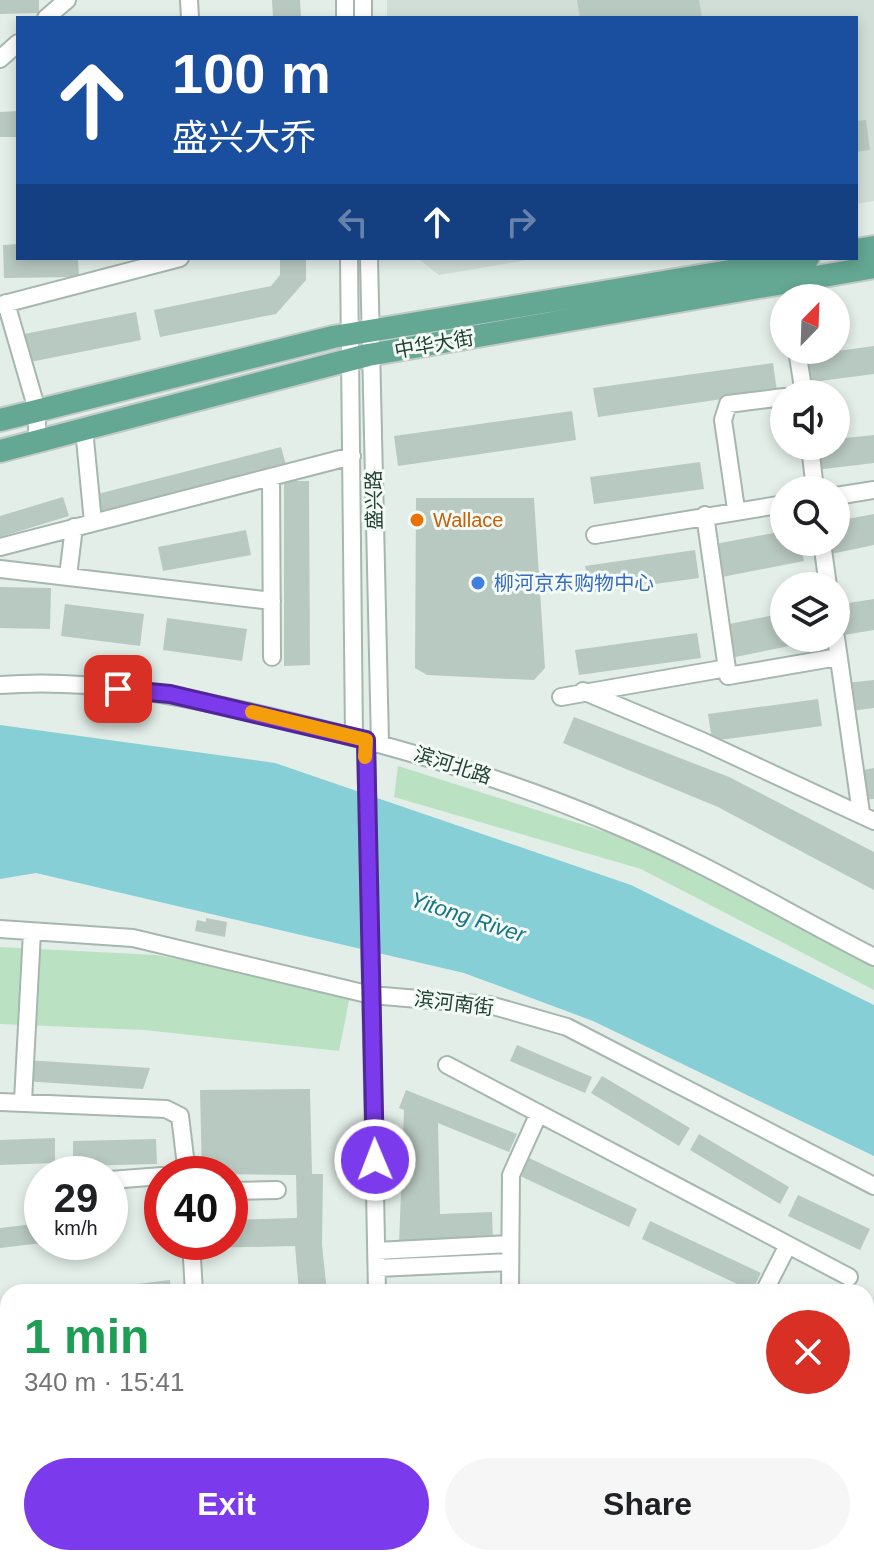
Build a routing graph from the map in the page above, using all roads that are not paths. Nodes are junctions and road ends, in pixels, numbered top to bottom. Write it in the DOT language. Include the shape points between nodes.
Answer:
graph roads {
  1 [pos="67,0"];
  2 [pos="48,16"];
  3 [pos="16,45"];
  4 [pos="0,59"];
  5 [pos="172,260"];
  6 [pos="349,260"];
  7 [pos="369,260"];
  8 [pos="798,260"];
  9 [pos="874,267"];
  10 [pos="811,284"];
  11 [pos="770,292"];
  12 [pos="3,304"];
  13 [pos="361,345"];
  14 [pos="770,399"];
  15 [pos="37,410"];
  16 [pos="0,420"];
  17 [pos="84,429"];
  18 [pos="37,442"];
  19 [pos="0,451"];
  20 [pos="352,456"];
  21 [pos="271,477"];
  22 [pos="874,490"];
  23 [pos="850,494"];
  24 [pos="770,505"];
  25 [pos="736,509"];
  26 [pos="705,515"];
  27 [pos="93,522"];
  28 [pos="74,527"];
  29 [pos="595,535"];
  30 [pos="0,547"];
  31 [pos="0,569"];
  32 [pos="68,576"];
  33 [pos="272,601"];
  34 [pos="837,652"];
  35 [pos="272,657"];
  36 [pos="838,657"];
  37 [pos="727,668"];
  38 [pos="0,685"];
  39 [pos="583,691"];
  40 [pos="561,697"];
  41 [pos="367,740"];
  42 [pos="867,817"];
  43 [pos="0,929"];
  44 [pos="32,932"];
  45 [pos="874,957"];
  46 [pos="371,995"];
  47 [pos="447,1065"];
  48 [pos="23,1101"];
  49 [pos="0,1102"];
  50 [pos="539,1113"];
  51 [pos="185,1156"];
  52 [pos="874,1186"];
  53 [pos="277,1190"];
  54 [pos="248,1191"];
  55 [pos="510,1244"];
  56 [pos="788,1245"];
  57 [pos="192,1260"];
  58 [pos="377,1260"];
  59 [pos="510,1262"];
  60 [pos="849,1277"];
  61 [pos="194,1284"];
  62 [pos="377,1284"];
  63 [pos="510,1284"];
  64 [pos="768,1284"];
  1 -- 2 [label="street"];
  3 -- 4 [label="street"];
  5 -- 12 [label="street"];
  6 -- 13 [label="street, 盛兴路"];
  7 -- 13 [label="street, 盛兴路"];
  8 -- 13 [label="main road, 中华大街"];
  9 -- 10 [label="main road, 中华大街"];
  11 -- 13 [label="main road, 中华大街"];
  12 -- 15 [label="street"];
  13 -- 15 [label="main road, 中华大街"];
  13 -- 17 [label="main road, 中华大街"];
  13 -- 20 [label="street, 盛兴路"];
  13 -- 41 [label="street, 盛兴路"];
  14 -- 25 [label="street" via="728,404 723,420"];
  15 -- 16 [label="main road, 中华大街"];
  15 -- 18 [label="street"];
  17 -- 18 [label="main road, 中华大街"];
  17 -- 27 [label="street"];
  18 -- 19 [label="main road, 中华大街"];
  20 -- 21 [label="street"];
  20 -- 41 [label="street, 盛兴路"];
  21 -- 27 [label="street"];
  21 -- 33 [label="street"];
  22 -- 23 [label="street"];
  24 -- 25 [label="street"];
  25 -- 26 [label="street"];
  26 -- 29 [label="street"];
  26 -- 37 [label="street"];
  27 -- 28 [label="street"];
  28 -- 30 [label="street"];
  28 -- 32 [label="street"];
  31 -- 32 [label="street"];
  32 -- 33 [label="street"];
  33 -- 35 [label="street"];
  34 -- 36 [label="street"];
  36 -- 37 [label="street" via="728,676"];
  36 -- 42 [label="street"];
  37 -- 39 [label="street"];
  38 -- 41 [label="street, 滨河北路" via="41,682 170,694"];
  39 -- 40 [label="street"];
  39 -- 42 [label="street"];
  41 -- 45 [label="street, 滨河北路" via="531,791 618,826"];
  41 -- 46 [label="street"];
  43 -- 44 [label="street, 滨河南街"];
  44 -- 46 [label="street, 滨河南街" via="133,938"];
  44 -- 48 [label="street"];
  46 -- 52 [label="street, 滨河南街" via="490,1005 567,1027"];
  46 -- 58 [label="street"];
  47 -- 50 [label="street"];
  48 -- 49 [label="street"];
  48 -- 51 [label="street" via="166,1109 180,1116"];
  50 -- 55 [label="street" via="511,1175"];
  50 -- 56 [label="street"];
  53 -- 54 [label="street"];
  55 -- 58 [label="street"];
  55 -- 59 [label="street"];
  56 -- 60 [label="street"];
  56 -- 64 [label="street"];
  57 -- 61 [label="street"];
  58 -- 59 [label="street"];
  58 -- 62 [label="street"];
  59 -- 63 [label="street"];
}
